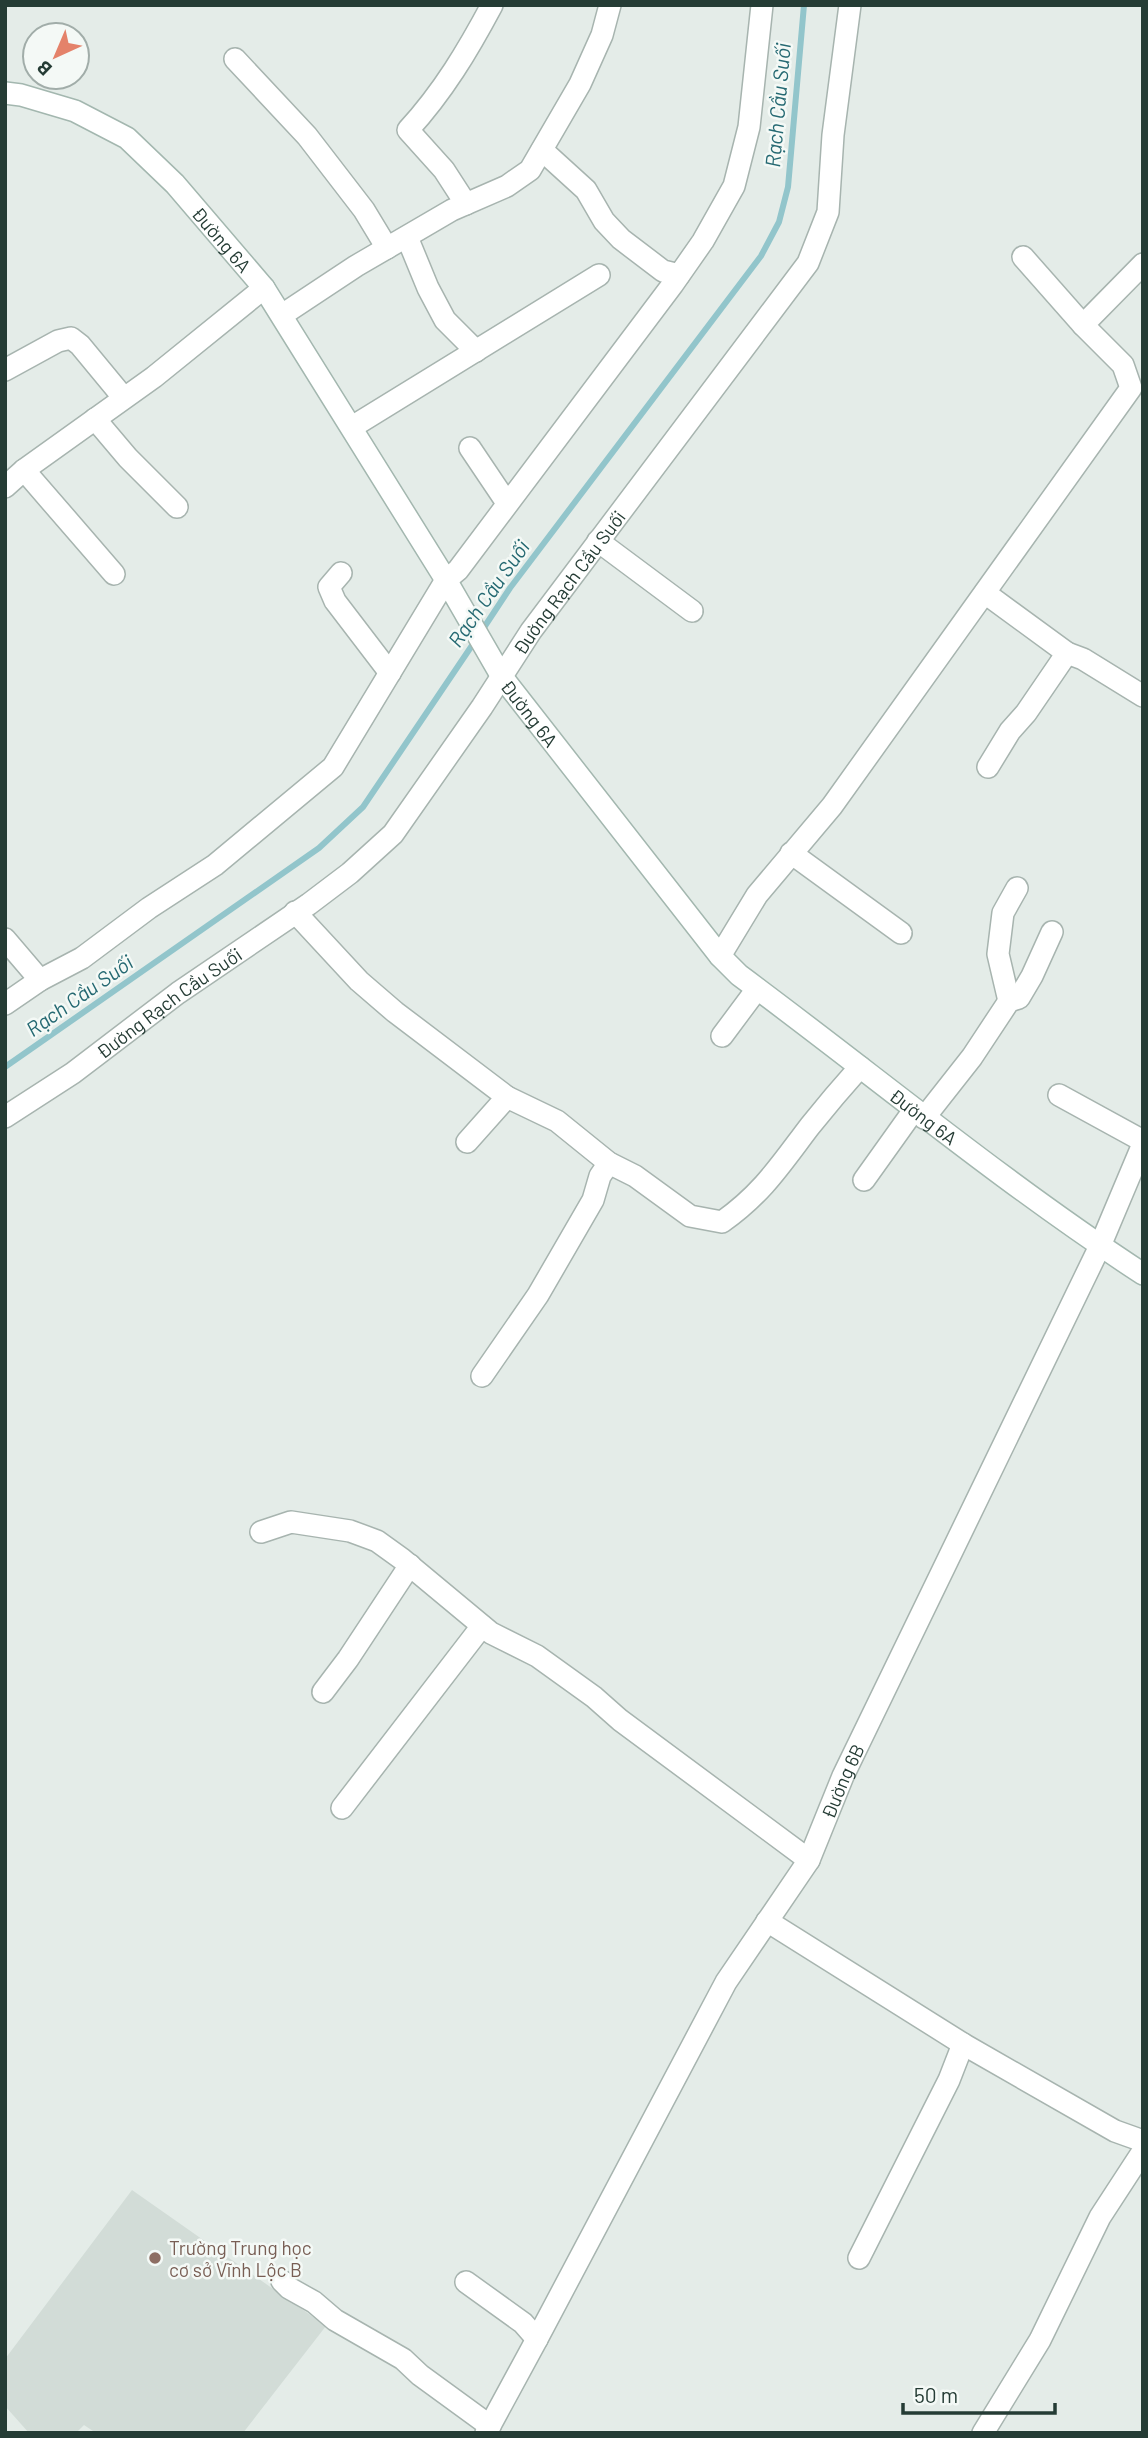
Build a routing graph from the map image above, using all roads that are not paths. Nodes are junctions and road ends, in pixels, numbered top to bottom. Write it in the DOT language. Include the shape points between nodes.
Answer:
graph roads {
  1 [pos="492,5"];
  2 [pos="610,5"];
  3 [pos="762,5"];
  4 [pos="850,5"];
  5 [pos="235,59"];
  6 [pos="5,93"];
  7 [pos="542,150"];
  8 [pos="466,204"];
  9 [pos="407,237"];
  10 [pos="387,248"];
  11 [pos="1023,257"];
  12 [pos="1143,264"];
  13 [pos="599,275"];
  14 [pos="679,275"];
  15 [pos="264,288"];
  16 [pos="282,314"];
  17 [pos="1083,325"];
  18 [pos="476,351"];
  19 [pos="5,370"];
  20 [pos="123,397"];
  21 [pos="95,419"];
  22 [pos="352,427"];
  23 [pos="470,448"];
  24 [pos="24,470"];
  25 [pos="5,487"];
  26 [pos="507,503"];
  27 [pos="177,507"];
  28 [pos="598,541"];
  29 [pos="341,573"];
  30 [pos="114,574"];
  31 [pos="449,585"];
  32 [pos="985,593"];
  33 [pos="692,611"];
  34 [pos="1067,653"];
  35 [pos="499,672"];
  36 [pos="390,673"];
  37 [pos="1143,696"];
  38 [pos="988,767"];
  39 [pos="791,853"];
  40 [pos="1017,888"];
  41 [pos="295,912"];
  42 [pos="1052,932"];
  43 [pos="901,933"];
  44 [pos="5,939"];
  45 [pos="720,957"];
  46 [pos="40,980"];
  47 [pos="757,989"];
  48 [pos="1009,1001"];
  49 [pos="5,1004"];
  50 [pos="722,1036"];
  51 [pos="859,1067"];
  52 [pos="1059,1095"];
  53 [pos="507,1097"];
  54 [pos="919,1114"];
  55 [pos="5,1117"];
  56 [pos="467,1142"];
  57 [pos="1143,1143"];
  58 [pos="609,1163"];
  59 [pos="864,1180"];
  60 [pos="1100,1247"];
  61 [pos="1143,1274"];
  62 [pos="482,1376"];
  63 [pos="261,1532"];
  64 [pos="410,1565"];
  65 [pos="482,1626"];
  66 [pos="323,1692"];
  67 [pos="342,1808"];
  68 [pos="809,1860"];
  69 [pos="767,1922"];
  70 [pos="963,2044"];
  71 [pos="1143,2141"];
  72 [pos="1143,2151"];
  73 [pos="859,2258"];
  74 [pos="282,2281"];
  75 [pos="467,2282"];
  76 [pos="540,2335"];
  77 [pos="488,2429"];
  78 [pos="984,2433"];
  1 -- 8 [label="street" via="436,99 408,130 444,170"];
  2 -- 7 [label="street" via="580,84"];
  3 -- 14 [label="street" via="749,127 734,186"];
  4 -- 28 [label="street, Đường Rạch Cầu Suối" via="828,212 808,263"];
  5 -- 10 [label="street" via="307,135"];
  6 -- 15 [label="street, Đường 6A" via="75,111 127,138 175,184"];
  7 -- 8 [label="street" via="530,170"];
  7 -- 14 [label="street" via="586,190 621,239 663,271"];
  8 -- 9 [label="street"];
  9 -- 10 [label="street"];
  9 -- 18 [label="street" via="445,320"];
  10 -- 16 [label="street"];
  11 -- 17 [label="street"];
  12 -- 17 [label="street"];
  13 -- 18 [label="street"];
  14 -- 26 [label="street"];
  15 -- 16 [label="street, Đường 6A"];
  15 -- 20 [label="street"];
  16 -- 22 [label="street, Đường 6A"];
  17 -- 32 [label="street" via="1123,365 1131,388"];
  18 -- 22 [label="street"];
  19 -- 20 [label="street" via="71,338"];
  20 -- 21 [label="street"];
  21 -- 24 [label="street"];
  21 -- 27 [label="street"];
  22 -- 31 [label="street, Đường 6A"];
  23 -- 26 [label="street"];
  24 -- 25 [label="street"];
  24 -- 30 [label="street"];
  26 -- 31 [label="street"];
  28 -- 33 [label="street"];
  28 -- 35 [label="street, Đường Rạch Cầu Suối"];
  29 -- 36 [label="street" via="329,587 335,601"];
  31 -- 35 [label="street, Đường 6A"];
  31 -- 36 [label="street"];
  32 -- 34 [label="street"];
  32 -- 39 [label="street" via="832,806"];
  34 -- 37 [label="street"];
  34 -- 38 [label="street"];
  35 -- 41 [label="street, Đường Rạch Cầu Suối" via="468,729 393,834 350,873"];
  35 -- 45 [label="street, Đường 6A"];
  36 -- 46 [label="street" via="333,767 303,794 215,865 82,957"];
  39 -- 43 [label="street"];
  39 -- 45 [label="street" via="757,895"];
  40 -- 48 [label="street" via="1003,913 998,954"];
  41 -- 53 [label="street" via="394,1012"];
  41 -- 55 [label="street, Đường Rạch Cầu Suối"];
  42 -- 48 [label="street" via="1019,998"];
  44 -- 46 [label="street"];
  45 -- 47 [label="street, Đường 6A"];
  46 -- 49 [label="street"];
  47 -- 50 [label="street"];
  47 -- 51 [label="street, Đường 6A"];
  48 -- 54 [label="street" via="972,1057"];
  51 -- 54 [label="street, Đường 6A"];
  51 -- 58 [label="street" via="774,1175 722,1222 690,1216"];
  52 -- 57 [label="street"];
  53 -- 56 [label="street"];
  53 -- 58 [label="street" via="557,1121"];
  54 -- 59 [label="street"];
  54 -- 60 [label="street, Đường 6A"];
  57 -- 60 [label="street, Đường 6B"];
  58 -- 62 [label="street" via="538,1295"];
  60 -- 61 [label="street, Đường 6A"];
  60 -- 68 [label="street, Đường 6B" via="843,1776"];
  63 -- 64 [label="street" via="291,1522 351,1531 377,1541"];
  64 -- 65 [label="street"];
  64 -- 66 [label="street"];
  65 -- 67 [label="street"];
  65 -- 68 [label="street" via="537,1656"];
  68 -- 69 [label="street, Đường 6B"];
  69 -- 70 [label="street"];
  69 -- 76 [label="street, Đường 6B" via="726,1982"];
  70 -- 71 [label="street" via="1115,2131"];
  70 -- 73 [label="street"];
  72 -- 78 [label="street" via="1100,2217 1040,2340"];
  74 -- 77 [label="street" via="335,2320 403,2359"];
  75 -- 76 [label="street"];
  76 -- 77 [label="street"];
}
